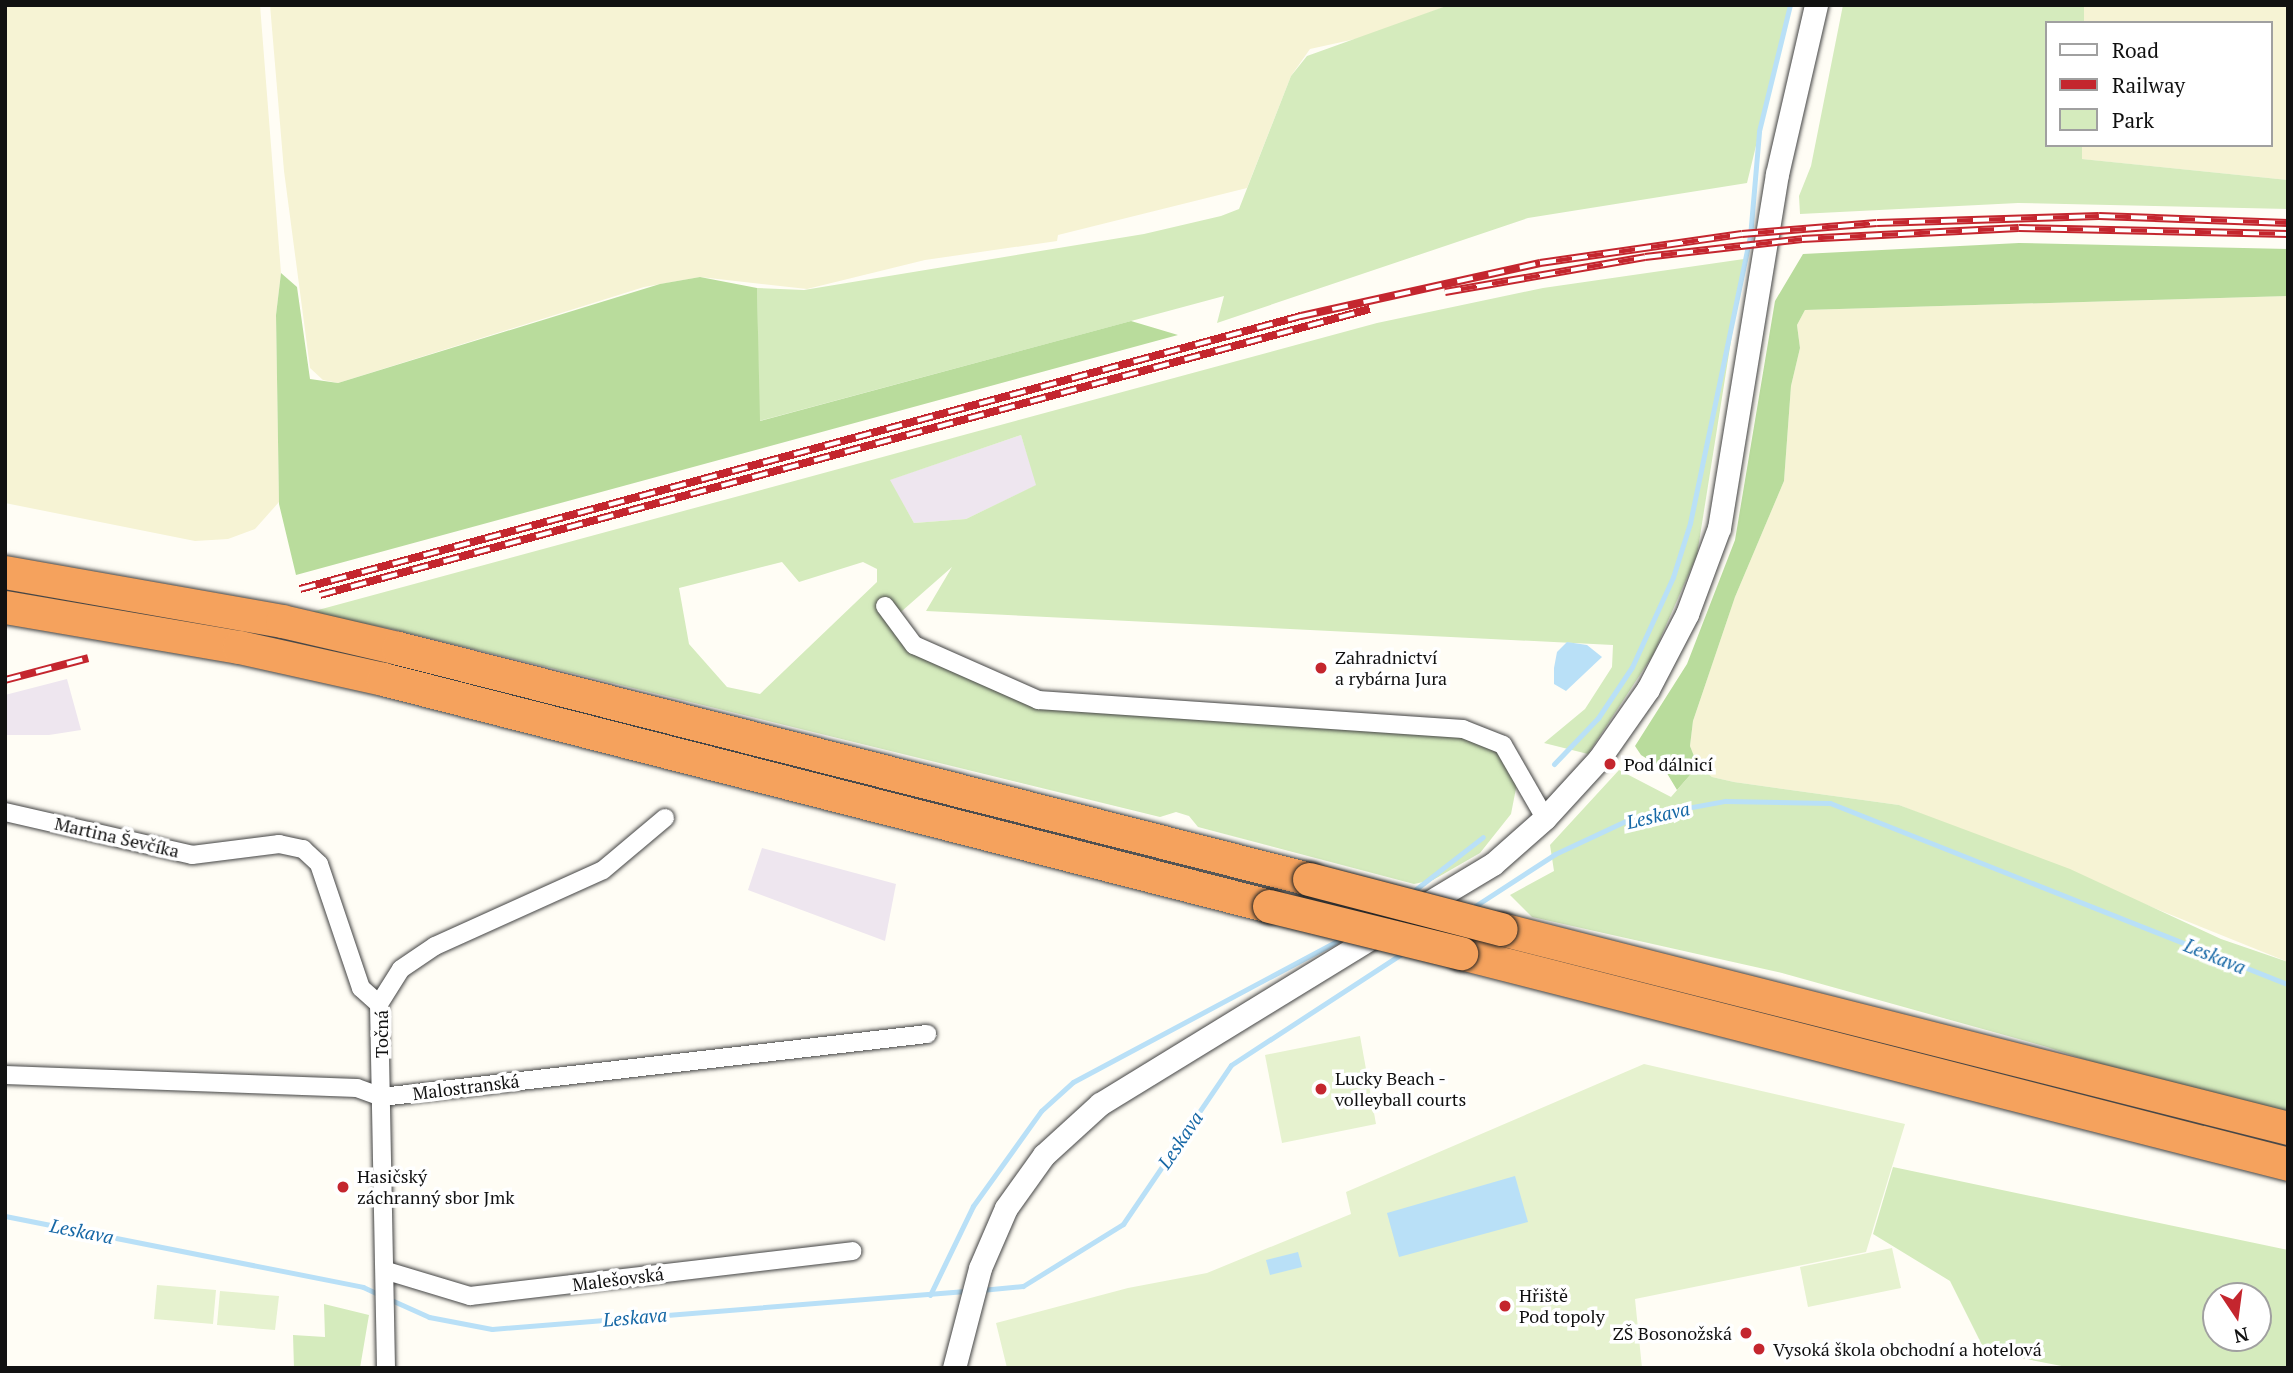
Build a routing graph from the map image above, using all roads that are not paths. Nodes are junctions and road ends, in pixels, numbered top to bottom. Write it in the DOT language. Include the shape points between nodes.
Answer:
graph roads {
  1 [pos="1816,5"];
  2 [pos="5,572"];
  3 [pos="885,606"];
  4 [pos="5,607"];
  5 [pos="5,812"];
  6 [pos="665,818"];
  7 [pos="1545,818"];
  8 [pos="379,1004"];
  9 [pos="927,1034"];
  10 [pos="5,1075"];
  11 [pos="382,1097"];
  12 [pos="2288,1128"];
  13 [pos="2288,1164"];
  14 [pos="852,1251"];
  15 [pos="387,1276"];
  16 [pos="386,1368"];
  17 [pos="954,1368"];
  1 -- 7 [label="street" via="1777,174 1719,528 1687,614 1648,689 1607,750"];
  2 -- 12 [label="highway, bridge" via="282,621 385,645"];
  3 -- 7 [label="street" via="914,645 1038,700 1463,729 1503,745"];
  4 -- 13 [label="highway, bridge" via="239,647 383,679"];
  5 -- 8 [label="street, Martina Ševčíka" via="192,855 279,844 303,849 319,864 361,988"];
  6 -- 8 [label="street, Točná" via="603,870 435,946 401,969"];
  7 -- 17 [label="street" via="1493,864 1100,1104 1044,1155 1006,1208 980,1268"];
  8 -- 11 [label="street, Točná"];
  9 -- 11 [label="street, Malostranská"];
  10 -- 11 [label="street, Malostranská" via="357,1088"];
  11 -- 15 [label="street, Točná"];
  14 -- 15 [label="street, Malešovská" via="470,1296"];
  15 -- 16 [label="street, Točná"];
}
